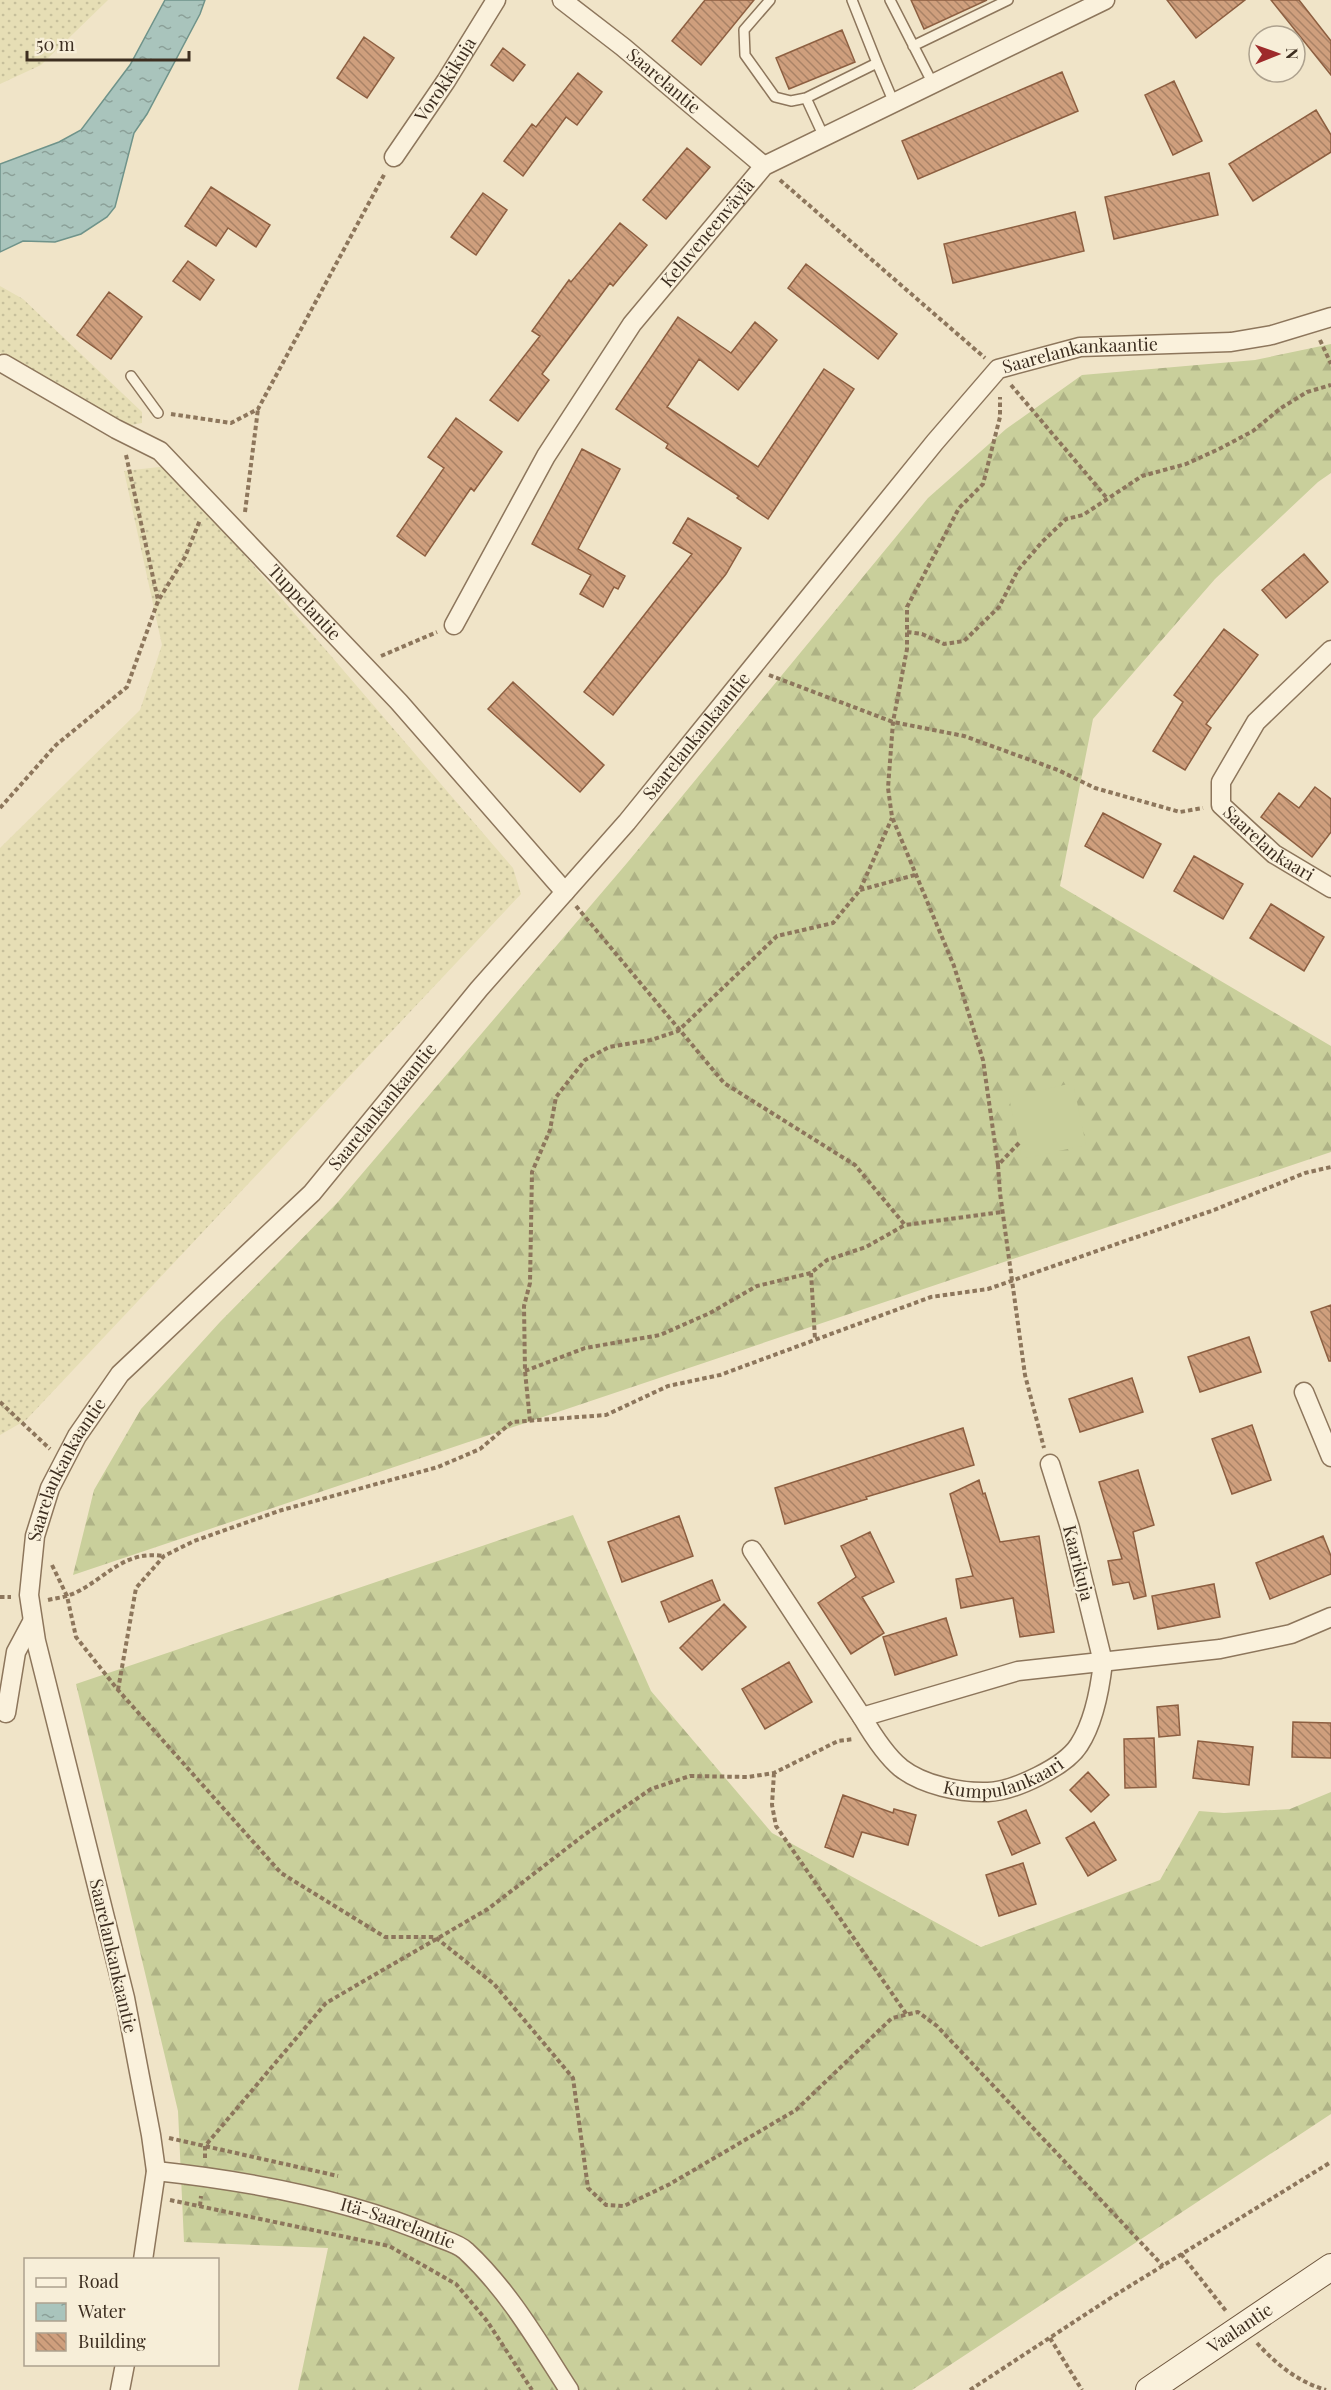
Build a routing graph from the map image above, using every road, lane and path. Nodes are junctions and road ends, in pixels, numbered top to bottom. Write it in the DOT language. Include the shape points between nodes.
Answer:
graph roads {
  1 [pos="496,0"];
  2 [pos="562,0"];
  3 [pos="770,0"];
  4 [pos="852,0"];
  5 [pos="890,0"];
  6 [pos="1008,0"];
  7 [pos="1102,1"];
  8 [pos="913,46"];
  9 [pos="877,63"];
  10 [pos="933,84"];
  11 [pos="806,98"];
  12 [pos="894,103"];
  13 [pos="824,136"];
  14 [pos="394,157"];
  15 [pos="764,166"];
  16 [pos="1331,317"];
  17 [pos="1312,323"];
  18 [pos="4,364"];
  19 [pos="1331,364"];
  20 [pos="998,369"];
  21 [pos="131,376"];
  22 [pos="1331,385"];
  23 [pos="258,409"];
  24 [pos="158,412"];
  25 [pos="126,455"];
  26 [pos="1106,497"];
  27 [pos="208,499"];
  28 [pos="236,529"];
  29 [pos="158,601"];
  30 [pos="454,625"];
  31 [pos="907,632"];
  32 [pos="1331,650"];
  33 [pos="363,664"];
  34 [pos="751,669"];
  35 [pos="893,722"];
  36 [pos="1221,805"];
  37 [pos="0,808"];
  38 [pos="892,817"];
  39 [pos="915,875"];
  40 [pos="1331,888"];
  41 [pos="860,890"];
  42 [pos="565,892"];
  43 [pos="678,1031"];
  44 [pos="1018,1143"];
  45 [pos="998,1165"];
  46 [pos="1331,1167"];
  47 [pos="1002,1212"];
  48 [pos="905,1225"];
  49 [pos="811,1273"];
  50 [pos="1011,1280"];
  51 [pos="815,1339"];
  52 [pos="525,1371"];
  53 [pos="1304,1392"];
  54 [pos="0,1402"];
  55 [pos="530,1420"];
  56 [pos="1331,1457"];
  57 [pos="63,1462"];
  58 [pos="1050,1464"];
  59 [pos="35,1536"];
  60 [pos="752,1550"];
  61 [pos="164,1556"];
  62 [pos="29,1595"];
  63 [pos="67,1596"];
  64 [pos="1331,1617"];
  65 [pos="32,1622"];
  66 [pos="1103,1662"];
  67 [pos="118,1690"];
  68 [pos="6,1713"];
  69 [pos="862,1717"];
  70 [pos="874,1736"];
  71 [pos="774,1773"];
  72 [pos="435,1938"];
  73 [pos="907,2015"];
  74 [pos="151,2134"];
  75 [pos="205,2146"];
  76 [pos="1331,2162"];
  77 [pos="156,2171"];
  78 [pos="338,2176"];
  79 [pos="153,2197"];
  80 [pos="1181,2254"];
  81 [pos="143,2258"];
  82 [pos="1162,2266"];
  83 [pos="1331,2267"];
  84 [pos="1226,2311"];
  85 [pos="1050,2338"];
  86 [pos="1254,2340"];
  87 [pos="125,2366"];
  88 [pos="120,2390"];
  89 [pos="532,2390"];
  90 [pos="569,2390"];
  91 [pos="970,2390"];
  92 [pos="1082,2390"];
  93 [pos="1149,2390"];
  94 [pos="1326,2390"];
  1 -- 14 [label="street, Vorokkikuja"];
  2 -- 15 [label="street, Saarelantie"];
  3 -- 11 [label="lane" via="744,30 746,55 775,97 791,101"];
  4 -- 9 [label="lane"];
  5 -- 8 [label="lane"];
  6 -- 8 [label="lane"];
  7 -- 10 [label="street, Keluveneenväylä"];
  8 -- 10 [label="lane"];
  9 -- 11 [label="lane"];
  9 -- 12 [label="lane"];
  10 -- 12 [label="street, Keluveneenväylä"];
  11 -- 13 [label="lane"];
  12 -- 13 [label="street, Keluveneenväylä"];
  13 -- 15 [label="street, Keluveneenväylä"];
  14 -- 23 [label="path"];
  15 -- 20 [label="path"];
  15 -- 30 [label="street, Keluveneenväylä" via="632,324 546,456"];
  16 -- 17 [label="street, Saarelankankaantie"];
  17 -- 19 [label="path"];
  17 -- 20 [label="street, Saarelankankaantie" via="1231,342 1080,347"];
  18 -- 27 [label="street, Tuppelantie" via="160,451"];
  20 -- 26 [label="path"];
  20 -- 31 [label="path" via="1000,417 982,484 959,508 907,608"];
  20 -- 34 [label="street, Saarelankankaantie"];
  21 -- 24 [label="lane"];
  22 -- 26 [label="path" via="1307,392 1253,431 1219,449 1142,477"];
  23 -- 24 [label="path" via="231,423"];
  23 -- 28 [label="path" via="248,507"];
  25 -- 29 [label="path"];
  26 -- 31 [label="path" via="1083,515 1066,519 1042,542 1018,570 999,607 964,641 944,644"];
  27 -- 28 [label="street, Tuppelantie"];
  27 -- 29 [label="path" via="185,557"];
  28 -- 33 [label="street, Tuppelantie"];
  29 -- 37 [label="path" via="128,687 56,745"];
  30 -- 33 [label="path"];
  31 -- 35 [label="path"];
  32 -- 36 [label="street, Saarelankaari" via="1256,722 1221,782"];
  33 -- 42 [label="street, Tuppelantie"];
  34 -- 35 [label="path"];
  34 -- 42 [label="street, Saarelankankaantie"];
  35 -- 36 [label="path" via="963,736 1058,770 1095,788 1180,812"];
  35 -- 38 [label="path" via="888,788"];
  36 -- 40 [label="street, Saarelankaari" via="1274,854"];
  38 -- 39 [label="path"];
  38 -- 41 [label="path"];
  39 -- 41 [label="path"];
  39 -- 45 [label="path" via="954,966 982,1060"];
  41 -- 43 [label="path" via="833,923 777,936"];
  42 -- 43 [label="path"];
  42 -- 57 [label="street, Saarelankankaantie" via="312,1193 120,1374"];
  43 -- 48 [label="path" via="724,1083 855,1166"];
  43 -- 52 [label="path" via="609,1047 585,1060 556,1097 550,1130 532,1172 530,1283 524,1306"];
  44 -- 45 [label="path"];
  45 -- 47 [label="path"];
  46 -- 50 [label="path"];
  47 -- 48 [label="path"];
  47 -- 50 [label="path"];
  48 -- 49 [label="path" via="866,1247 827,1260"];
  49 -- 51 [label="path"];
  49 -- 52 [label="path" via="757,1286 660,1335 585,1348"];
  50 -- 51 [label="path" via="988,1288 931,1297"];
  50 -- 58 [label="path" via="1025,1375"];
  51 -- 55 [label="path" via="720,1375 668,1386 606,1415"];
  52 -- 55 [label="path"];
  53 -- 56 [label="street"];
  54 -- 57 [label="path"];
  55 -- 61 [label="path" via="512,1422 480,1449 438,1467 282,1510 194,1541"];
  57 -- 59 [label="street, Saarelankankaantie"];
  58 -- 66 [label="street, Kaarikuja"];
  59 -- 62 [label="street, Saarelankankaantie"];
  59 -- 63 [label="path"];
  60 -- 69 [label="street, Kumpulankaari"];
  61 -- 63 [label="path" via="150,1554 113,1566"];
  61 -- 67 [label="path" via="136,1588"];
  62 -- 63 [label="path" via="46,1601"];
  62 -- 65 [label="street, Saarelankankaantie"];
  63 -- 67 [label="path" via="76,1637"];
  64 -- 66 [label="street" via="1291,1634 1220,1649"];
  65 -- 68 [label="street" via="16,1652"];
  65 -- 74 [label="street, Saarelankankaantie" via="125,1998"];
  66 -- 69 [label="street" via="1018,1671"];
  66 -- 70 [label="street, Kumpulankaari" via="1088,1728 1078,1747 1045,1775 989,1792 941,1787 901,1768"];
  67 -- 72 [label="path" via="281,1873 385,1937"];
  69 -- 70 [label="street, Kumpulankaari"];
  70 -- 71 [label="path" via="838,1741"];
  71 -- 72 [label="path" via="748,1777 690,1776 651,1789 488,1909"];
  71 -- 73 [label="path" via="772,1805 776,1826"];
  72 -- 73 [label="path" via="494,1984 573,2078 588,2188 606,2205 624,2206 670,2184 796,2109 892,2018"];
  72 -- 75 [label="path" via="326,2002"];
  73 -- 82 [label="path" via="918,2013 937,2026"];
  74 -- 75 [label="path"];
  74 -- 77 [label="street, Saarelankankaantie"];
  75 -- 78 [label="path"];
  76 -- 80 [label="path"];
  77 -- 79 [label="street, Saarelankankaantie"];
  77 -- 90 [label="street, Itä-Saarelantie" via="204,2176 325,2201 398,2220 465,2249 515,2306"];
  79 -- 81 [label="street, Saarelankankaantie"];
  79 -- 89 [label="path" via="389,2246 456,2284 487,2321"];
  80 -- 82 [label="path"];
  80 -- 84 [label="path"];
  82 -- 85 [label="path"];
  83 -- 93 [label="street, Vaalantie"];
  85 -- 91 [label="path"];
  85 -- 92 [label="path"];
  86 -- 94 [label="path" via="1292,2375"];
  87 -- 88 [label="street"];
}
